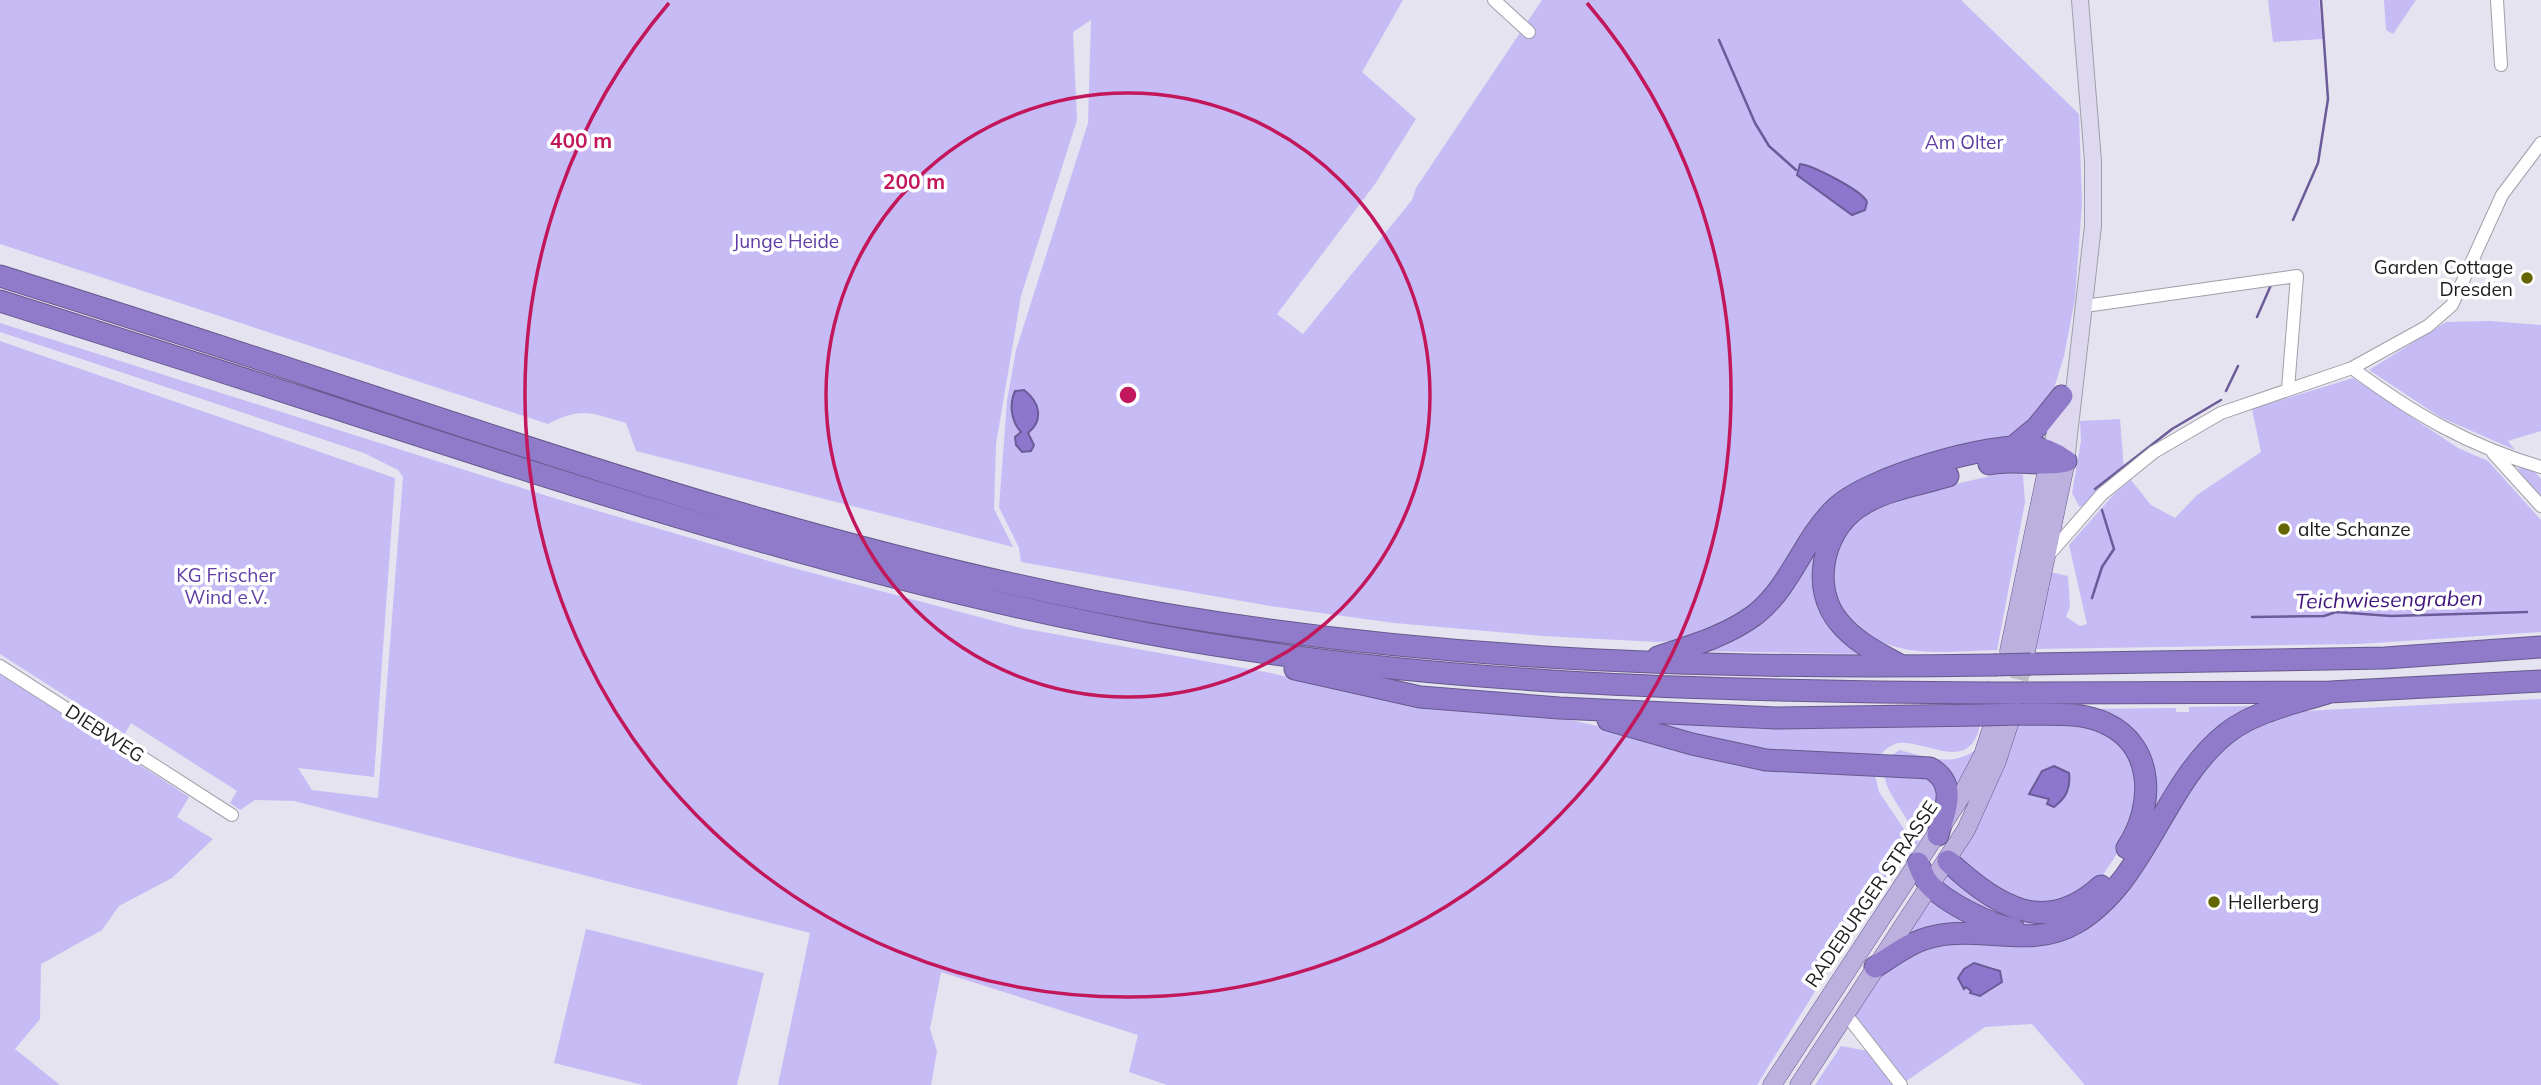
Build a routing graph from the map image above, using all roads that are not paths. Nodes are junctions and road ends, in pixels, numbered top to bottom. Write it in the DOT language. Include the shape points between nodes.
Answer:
graph roads {
  1 [pos="1494,0"];
  2 [pos="2080,0"];
  3 [pos="2497,0"];
  4 [pos="1529,32"];
  5 [pos="2501,65"];
  6 [pos="2541,143"];
  7 [pos="0,263"];
  8 [pos="0,276"];
  9 [pos="43,289"];
  10 [pos="7,304"];
  11 [pos="2085,306"];
  12 [pos="2076,359"];
  13 [pos="2353,368"];
  14 [pos="2288,389"];
  15 [pos="2062,397"];
  16 [pos="2014,446"];
  17 [pos="2493,453"];
  18 [pos="2055,459"];
  19 [pos="2541,467"];
  20 [pos="2541,506"];
  21 [pos="2045,560"];
  22 [pos="2541,647"];
  23 [pos="1250,651"];
  24 [pos="2015,658"];
  25 [pos="1644,662"];
  26 [pos="0,666"];
  27 [pos="1902,666"];
  28 [pos="2541,681"];
  29 [pos="2330,692"];
  30 [pos="1559,708"];
  31 [pos="2006,713"];
  32 [pos="232,815"];
  33 [pos="1938,835"];
  34 [pos="1948,861"];
  35 [pos="1918,863"];
  36 [pos="1931,886"];
  37 [pos="2048,933"];
  38 [pos="1875,967"];
  39 [pos="1845,1013"];
  40 [pos="1832,1034"];
  41 [pos="1863,1038"];
  42 [pos="1772,1085"];
  43 [pos="1799,1085"];
  44 [pos="1902,1085"];
  1 -- 4 [label="street"];
  2 -- 11 [label="main road" via="2094,161 2092,255"];
  3 -- 5 [label="street"];
  6 -- 13 [label="street" via="2502,195 2452,305 2428,326"];
  7 -- 9 [label="highway"];
  8 -- 9 [label="highway"];
  9 -- 25 [label="highway" via="692,500 1012,584 1174,616 1334,640 1536,659"];
  10 -- 23 [label="highway" via="786,551 969,598"];
  11 -- 12 [label="main road"];
  11 -- 14 [label="street" via="2297,276"];
  12 -- 15 [label="main road"];
  12 -- 18 [label="main road"];
  13 -- 14 [label="street"];
  13 -- 17 [label="street" via="2390,396"];
  14 -- 21 [label="street" via="2221,413 2154,452 2110,486"];
  15 -- 16 [label="highway"];
  15 -- 18 [label="main road"];
  16 -- 18 [label="highway" via="2035,447"];
  16 -- 25 [label="highway" via="1956,459 1849,496 1824,521 1777,595 1755,614 1709,640"];
  17 -- 19 [label="street"];
  17 -- 20 [label="street"];
  18 -- 21 [label="main road"];
  18 -- 24 [label="main road"];
  18 -- 27 [label="highway" via="2004,461 1971,469 1872,500 1840,525 1823,568 1825,597 1837,621 1858,642"];
  21 -- 24 [label="main road"];
  22 -- 24 [label="highway" via="2385,658"];
  23 -- 30 [label="highway" via="1278,664 1382,690"];
  23 -- 31 [label="highway, bridge" via="1558,683 1737,691 1987,693"];
  24 -- 27 [label="highway"];
  25 -- 27 [label="highway"];
  26 -- 32 [label="street, DIEBWEG" via="206,805"];
  28 -- 29 [label="highway"];
  29 -- 31 [label="highway"];
  29 -- 37 [label="highway" via="2255,716 2227,733 2193,770 2105,900 2074,924"];
  30 -- 31 [label="highway" via="1776,718"];
  30 -- 33 [label="highway" via="1747,757 1921,765 1943,777 1948,794"];
  31 -- 33 [label="main road, RADEBURGER STRASSE"];
  31 -- 34 [label="main road" via="1987,786"];
  31 -- 34 [label="highway" via="2090,718 2128,740 2143,764 2147,782 2147,801 2134,837 2103,884 2086,900 2052,913 2016,909 2001,902"];
  33 -- 35 [label="main road, RADEBURGER STRASSE"];
  34 -- 36 [label="main road"];
  35 -- 36 [label="highway"];
  35 -- 42 [label="main road, RADEBURGER STRASSE"];
  36 -- 37 [label="highway" via="1991,923"];
  36 -- 38 [label="main road"];
  37 -- 38 [label="highway" via="1935,936 1906,947"];
  38 -- 39 [label="main road"];
  39 -- 40 [label="main road"];
  39 -- 41 [label="street"];
  40 -- 41 [label="street"];
  40 -- 43 [label="main road"];
  41 -- 44 [label="street"];
}
